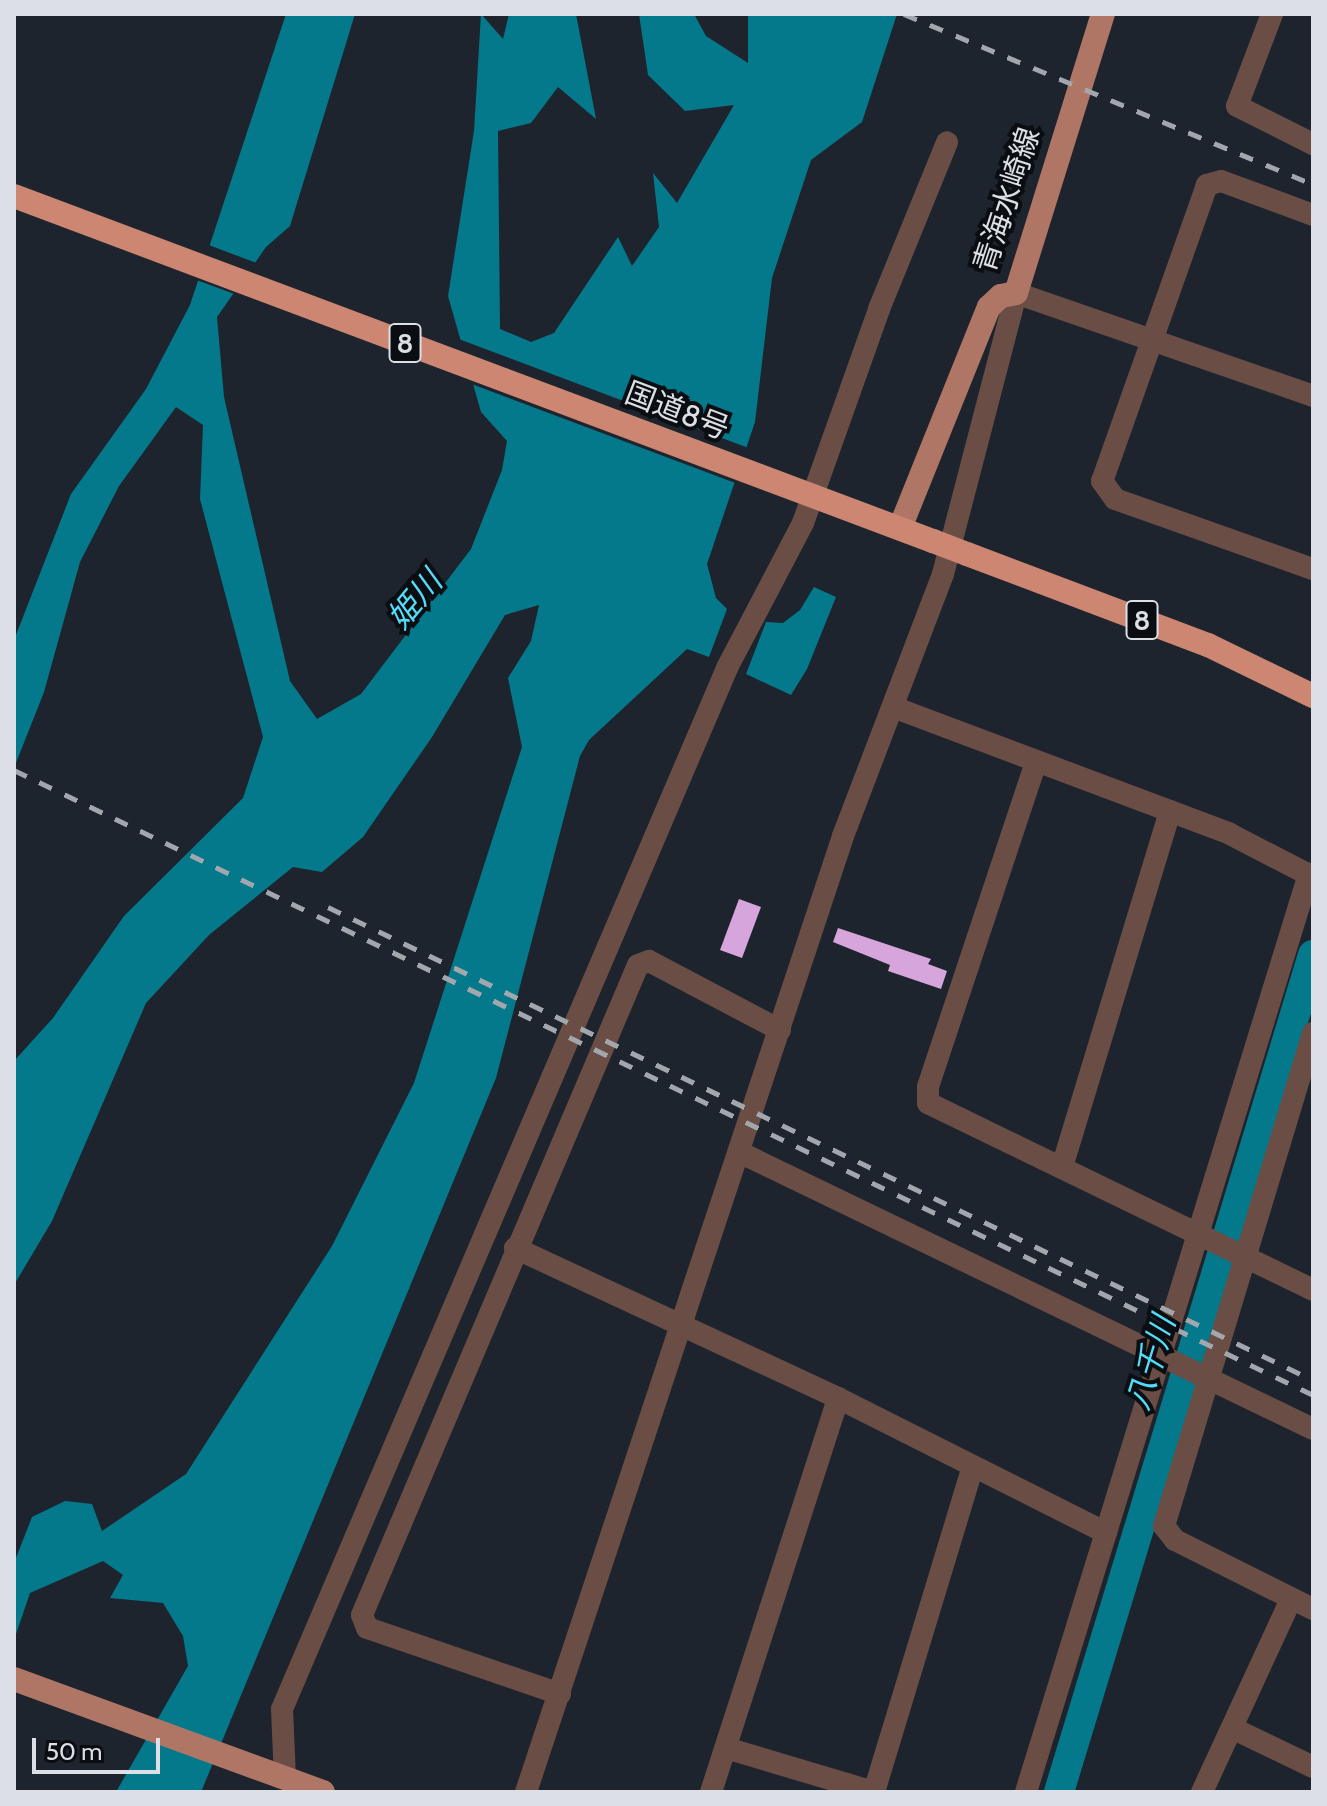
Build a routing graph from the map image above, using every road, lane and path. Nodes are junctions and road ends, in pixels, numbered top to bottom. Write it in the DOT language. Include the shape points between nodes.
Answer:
graph roads {
  1 [pos="1103,14"];
  2 [pos="1272,14"];
  3 [pos="947,142"];
  4 [pos="1313,144"];
  5 [pos="14,196"];
  6 [pos="1313,215"];
  7 [pos="1016,293"];
  8 [pos="1149,341"];
  9 [pos="1313,396"];
  10 [pos="815,497"];
  11 [pos="889,524"];
  12 [pos="1313,569"];
  13 [pos="1313,696"];
  14 [pos="893,707"];
  15 [pos="1036,762"];
  16 [pos="1170,811"];
  17 [pos="1311,876"];
  18 [pos="780,1030"];
  19 [pos="1313,1033"];
  20 [pos="739,1152"];
  21 [pos="1062,1167"];
  22 [pos="1200,1236"];
  23 [pos="515,1248"];
  24 [pos="1243,1256"];
  25 [pos="1313,1290"];
  26 [pos="680,1327"];
  27 [pos="1163,1356"];
  28 [pos="1208,1377"];
  29 [pos="838,1398"];
  30 [pos="1313,1429"];
  31 [pos="972,1470"];
  32 [pos="1106,1533"];
  33 [pos="1291,1599"];
  34 [pos="1313,1609"];
  35 [pos="14,1679"];
  36 [pos="560,1694"];
  37 [pos="1232,1728"];
  38 [pos="726,1748"];
  39 [pos="1313,1767"];
  40 [pos="285,1778"];
  41 [pos="323,1792"];
  42 [pos="526,1792"];
  43 [pos="711,1792"];
  44 [pos="874,1792"];
  45 [pos="1026,1792"];
  46 [pos="1202,1792"];
  1 -- 7 [label="main road, 青海水崎線"];
  2 -- 4 [label="street" via="1237,106"];
  3 -- 10 [label="street" via="879,309"];
  5 -- 10 [label="highway, 国道8号 / 8"];
  6 -- 8 [label="street" via="1213,181 1203,193"];
  7 -- 8 [label="street"];
  7 -- 11 [label="main road, 青海水崎線" via="1001,296 989,307"];
  7 -- 14 [label="street" via="969,489"];
  8 -- 9 [label="street"];
  8 -- 12 [label="street" via="1103,472 1104,488 1115,499"];
  10 -- 11 [label="highway, 国道8号 / 8"];
  10 -- 40 [label="street" via="728,666 282,1709"];
  11 -- 13 [label="highway, 国道8号 / 8, bridge" via="1222,651"];
  14 -- 15 [label="street"];
  14 -- 18 [label="street" via="843,836"];
  15 -- 16 [label="street"];
  15 -- 21 [label="street" via="926,1095 934,1108"];
  16 -- 17 [label="street" via="1269,851"];
  16 -- 21 [label="street"];
  17 -- 22 [label="street"];
  18 -- 20 [label="street"];
  18 -- 23 [label="street" via="649,961 638,965"];
  19 -- 24 [label="street"];
  20 -- 26 [label="street"];
  20 -- 27 [label="street"];
  21 -- 22 [label="street"];
  22 -- 24 [label="street"];
  22 -- 27 [label="street"];
  23 -- 26 [label="street"];
  23 -- 36 [label="street" via="362,1615 367,1628"];
  24 -- 25 [label="street"];
  24 -- 28 [label="street"];
  26 -- 29 [label="street"];
  26 -- 36 [label="street"];
  27 -- 28 [label="street"];
  27 -- 32 [label="street"];
  28 -- 30 [label="street"];
  28 -- 33 [label="street" via="1165,1514 1167,1535"];
  29 -- 31 [label="street"];
  29 -- 38 [label="street"];
  31 -- 32 [label="street"];
  31 -- 44 [label="street"];
  32 -- 45 [label="street" via="1065,1652"];
  33 -- 34 [label="street"];
  33 -- 37 [label="street"];
  35 -- 40 [label="main road"];
  36 -- 42 [label="street"];
  37 -- 39 [label="street"];
  37 -- 46 [label="street"];
  38 -- 43 [label="street"];
  38 -- 44 [label="street"];
  40 -- 41 [label="main road"];
}
